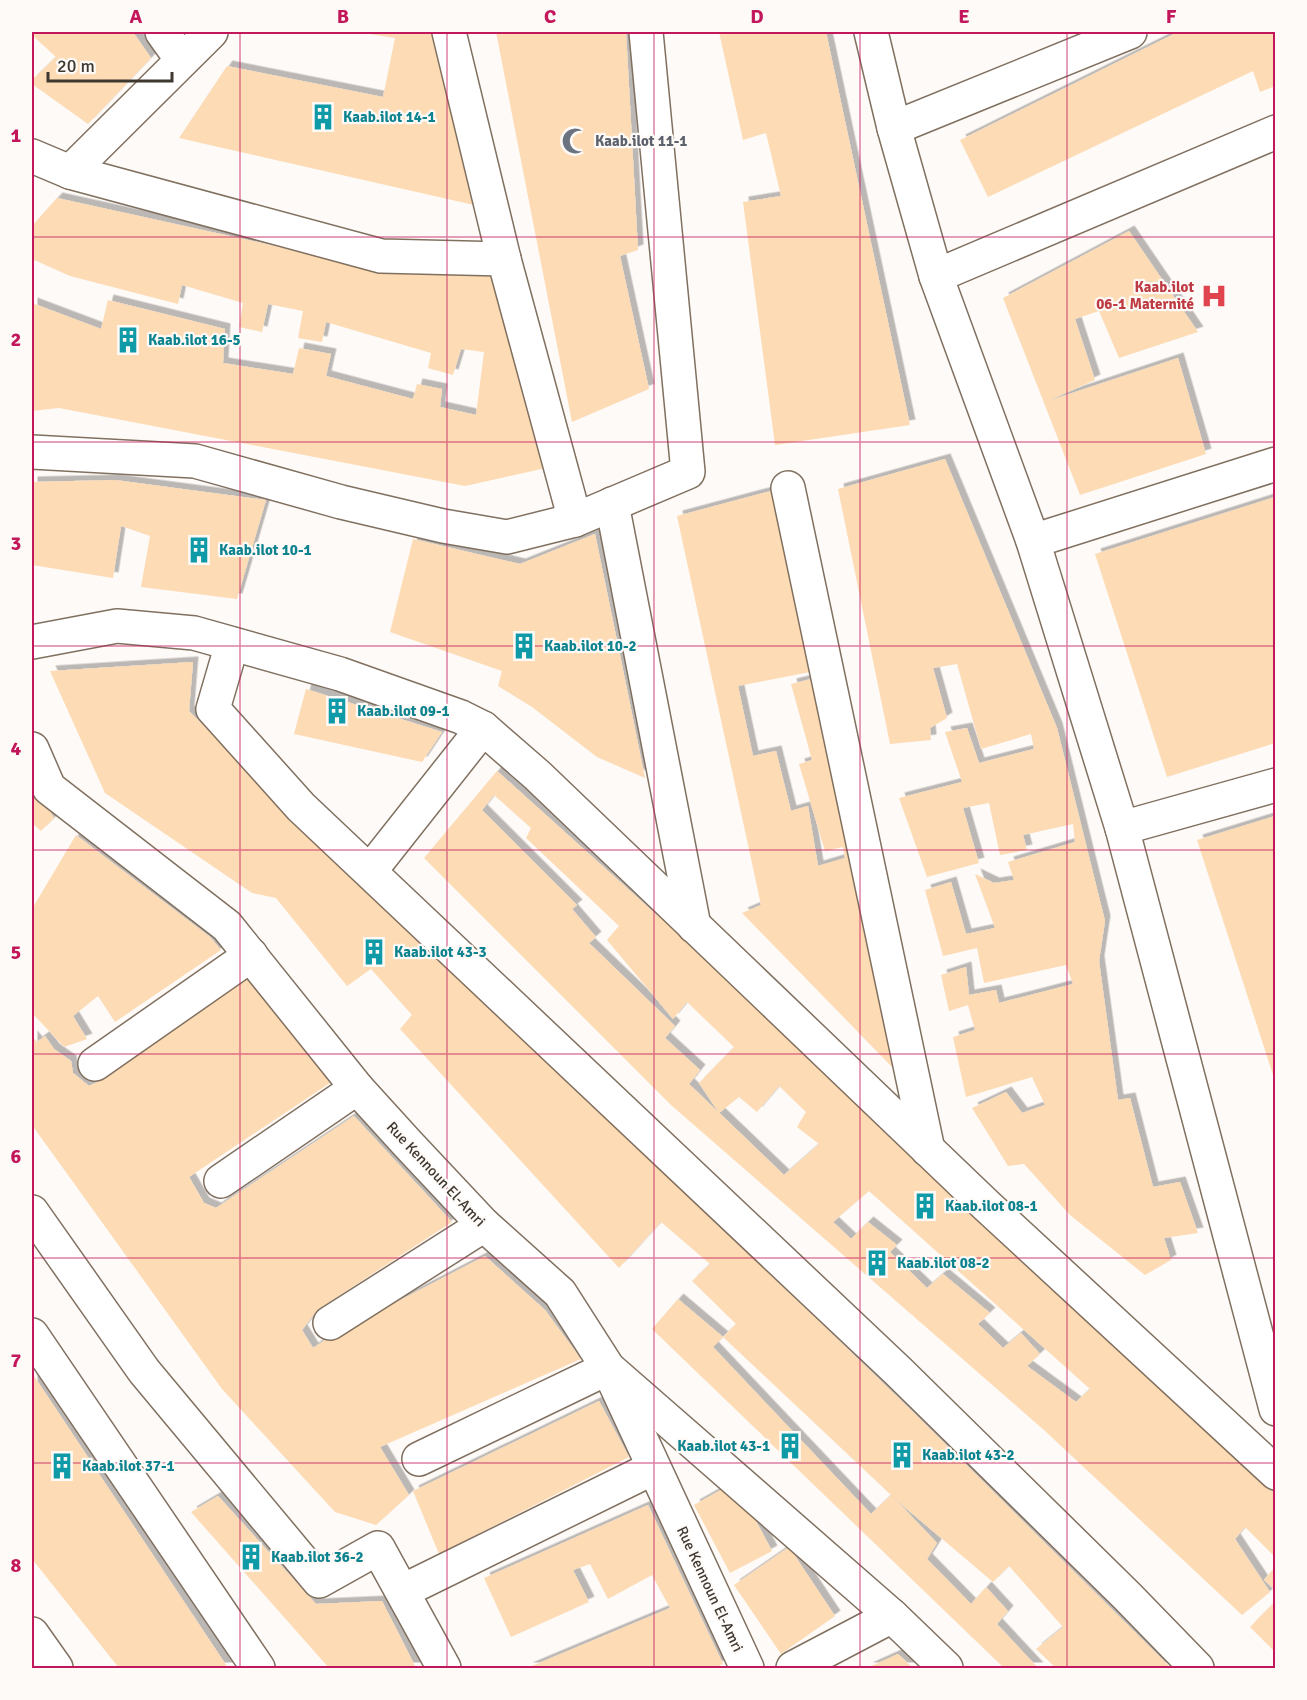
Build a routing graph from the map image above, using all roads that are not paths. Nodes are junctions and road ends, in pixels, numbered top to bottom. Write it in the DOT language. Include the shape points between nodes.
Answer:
graph roads {
  1 [pos="162,32"];
  2 [pos="211,32"];
  3 [pos="449,32"];
  4 [pos="646,32"];
  5 [pos="871,32"];
  6 [pos="1130,32"];
  7 [pos="182,60"];
  8 [pos="894,128"];
  9 [pos="1275,132"];
  10 [pos="32,156"];
  11 [pos="70,172"];
  12 [pos="504,259"];
  13 [pos="936,276"];
  14 [pos="32,452"];
  15 [pos="1275,464"];
  16 [pos="788,488"];
  17 [pos="612,504"];
  18 [pos="575,520"];
  19 [pos="1033,541"];
  20 [pos="32,642"];
  21 [pos="232,644"];
  22 [pos="483,728"];
  23 [pos="32,749"];
  24 [pos="1275,785"];
  25 [pos="1122,828"];
  26 [pos="370,871"];
  27 [pos="694,926"];
  28 [pos="251,955"];
  29 [pos="95,1064"];
  30 [pos="357,1088"];
  31 [pos="928,1150"];
  32 [pos="221,1181"];
  33 [pos="32,1212"];
  34 [pos="484,1225"];
  35 [pos="330,1323"];
  36 [pos="32,1335"];
  37 [pos="608,1368"];
  38 [pos="1275,1408"];
  39 [pos="419,1459"];
  40 [pos="653,1468"];
  41 [pos="1275,1473"];
  42 [pos="403,1591"];
  43 [pos="892,1616"];
  44 [pos="32,1634"];
  45 [pos="56,1668"];
  46 [pos="258,1668"];
  47 [pos="444,1668"];
  48 [pos="747,1668"];
  49 [pos="793,1668"];
  50 [pos="946,1668"];
  51 [pos="1197,1668"];
  1 -- 7 [label="street"];
  2 -- 7 [label="street"];
  3 -- 12 [label="street"];
  4 -- 17 [label="street" via="688,472"];
  5 -- 8 [label="street"];
  6 -- 8 [label="street"];
  7 -- 11 [label="street"];
  8 -- 13 [label="street"];
  9 -- 13 [label="street"];
  10 -- 11 [label="street"];
  11 -- 12 [label="street" via="381,256"];
  12 -- 18 [label="street"];
  13 -- 19 [label="street"];
  14 -- 18 [label="street" via="195,461 341,502 507,537"];
  15 -- 19 [label="street"];
  16 -- 31 [label="street"];
  17 -- 18 [label="street"];
  17 -- 27 [label="street"];
  19 -- 25 [label="street"];
  20 -- 21 [label="street" via="117,626 194,633"];
  21 -- 22 [label="street" via="340,674"];
  21 -- 26 [label="street" via="213,709 302,807"];
  22 -- 26 [label="street"];
  22 -- 27 [label="street"];
  23 -- 28 [label="street, Rue Kennoun El-Amri" via="49,788 227,926"];
  24 -- 25 [label="street"];
  25 -- 38 [label="street"];
  26 -- 51 [label="street" via="889,1363"];
  27 -- 31 [label="street"];
  28 -- 29 [label="street"];
  28 -- 30 [label="street, Rue Kennoun El-Amri"];
  30 -- 32 [label="street"];
  30 -- 34 [label="street, Rue Kennoun El-Amri"];
  31 -- 41 [label="street"];
  33 -- 42 [label="street" via="144,1371 319,1581 378,1548"];
  34 -- 35 [label="street"];
  34 -- 37 [label="street, Rue Kennoun El-Amri" via="560,1293"];
  36 -- 46 [label="street"];
  37 -- 39 [label="street"];
  37 -- 40 [label="street, Rue Kennoun El-Amri"];
  37 -- 43 [label="street"];
  40 -- 42 [label="street"];
  40 -- 48 [label="street, Rue Kennoun El-Amri"];
  42 -- 47 [label="street"];
  43 -- 49 [label="street"];
  43 -- 50 [label="street"];
  44 -- 45 [label="street"];
}
